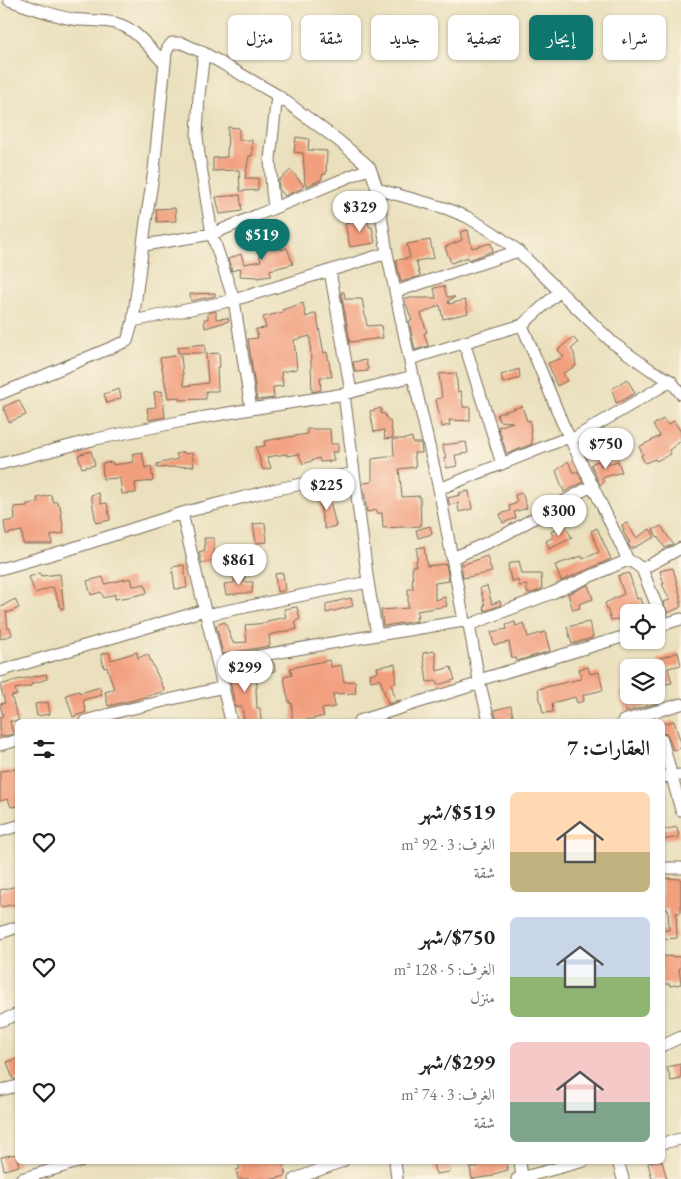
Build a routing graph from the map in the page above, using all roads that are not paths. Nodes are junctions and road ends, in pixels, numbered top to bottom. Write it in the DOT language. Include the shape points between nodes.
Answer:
graph roads {
  1 [pos="9,0"];
  2 [pos="204,53"];
  3 [pos="165,64"];
  4 [pos="277,95"];
  5 [pos="370,168"];
  6 [pos="377,188"];
  7 [pos="274,208"];
  8 [pos="212,234"];
  9 [pos="144,245"];
  10 [pos="518,250"];
  11 [pos="387,253"];
  12 [pos="330,271"];
  13 [pos="560,291"];
  14 [pos="395,292"];
  15 [pos="234,300"];
  16 [pos="133,322"];
  17 [pos="522,325"];
  18 [pos="464,342"];
  19 [pos="410,359"];
  20 [pos="413,376"];
  21 [pos="671,381"];
  22 [pos="348,393"];
  23 [pos="0,394"];
  24 [pos="681,394"];
  25 [pos="251,409"];
  26 [pos="570,438"];
  27 [pos="0,464"];
  28 [pos="502,464"];
  29 [pos="354,473"];
  30 [pos="593,485"];
  31 [pos="439,489"];
  32 [pos="182,513"];
  33 [pos="681,548"];
  34 [pos="452,558"];
  35 [pos="628,560"];
  36 [pos="0,569"];
  37 [pos="642,569"];
  38 [pos="368,582"];
  39 [pos="653,604"];
  40 [pos="205,612"];
  41 [pos="681,619"];
  42 [pos="467,623"];
  43 [pos="665,624"];
  44 [pos="377,635"];
  45 [pos="620,637"];
  46 [pos="218,662"];
  47 [pos="0,672"];
  48 [pos="480,682"];
  49 [pos="224,687"];
  50 [pos="681,704"];
  51 [pos="656,717"];
  52 [pos="92,719"];
  53 [pos="231,719"];
  54 [pos="365,719"];
  55 [pos="488,719"];
  56 [pos="640,719"];
  57 [pos="15,741"];
  58 [pos="0,745"];
  59 [pos="665,751"];
  60 [pos="672,776"];
  61 [pos="681,810"];
  62 [pos="15,827"];
  63 [pos="0,831"];
  64 [pos="665,868"];
  65 [pos="681,868"];
  66 [pos="15,928"];
  67 [pos="0,933"];
  68 [pos="15,1015"];
  69 [pos="0,1021"];
  70 [pos="681,1037"];
  71 [pos="665,1045"];
  72 [pos="15,1087"];
  73 [pos="0,1090"];
  74 [pos="681,1139"];
  75 [pos="665,1142"];
  76 [pos="71,1164"];
  77 [pos="335,1164"];
  78 [pos="395,1164"];
  79 [pos="520,1164"];
  80 [pos="573,1164"];
  81 [pos="619,1164"];
  82 [pos="21,1179"];
  83 [pos="295,1179"];
  84 [pos="397,1179"];
  85 [pos="520,1179"];
  86 [pos="623,1179"];
  1 -- 3 [label="street" via="75,20 116,23 137,35"];
  2 -- 3 [label="street" via="182,43 172,44"];
  2 -- 4 [label="street"];
  2 -- 8 [label="street" via="197,136"];
  3 -- 9 [label="street"];
  4 -- 5 [label="street"];
  4 -- 7 [label="street" via="270,159"];
  5 -- 6 [label="street"];
  5 -- 7 [label="street"];
  6 -- 10 [label="street" via="467,217"];
  6 -- 11 [label="street"];
  7 -- 8 [label="street"];
  8 -- 9 [label="street"];
  8 -- 15 [label="street"];
  9 -- 16 [label="street"];
  10 -- 13 [label="street"];
  10 -- 14 [label="street"];
  11 -- 12 [label="street"];
  11 -- 14 [label="street"];
  12 -- 15 [label="street"];
  12 -- 22 [label="street"];
  13 -- 17 [label="street"];
  13 -- 21 [label="street" via="612,342"];
  14 -- 19 [label="street"];
  15 -- 16 [label="street"];
  15 -- 25 [label="street"];
  16 -- 23 [label="street" via="123,343"];
  17 -- 18 [label="street"];
  17 -- 26 [label="street"];
  18 -- 19 [label="street"];
  18 -- 28 [label="street"];
  19 -- 20 [label="street"];
  20 -- 22 [label="street"];
  20 -- 31 [label="street"];
  21 -- 24 [label="street"];
  21 -- 26 [label="street"];
  22 -- 25 [label="street"];
  22 -- 29 [label="street"];
  25 -- 27 [label="street" via="104,437"];
  26 -- 28 [label="street"];
  26 -- 30 [label="street"];
  28 -- 31 [label="street"];
  29 -- 32 [label="street"];
  29 -- 38 [label="street"];
  30 -- 34 [label="street" via="506,534"];
  30 -- 35 [label="street"];
  31 -- 34 [label="street"];
  32 -- 36 [label="street"];
  32 -- 40 [label="street"];
  33 -- 37 [label="street"];
  34 -- 42 [label="street"];
  35 -- 37 [label="street"];
  35 -- 42 [label="street" via="552,593"];
  37 -- 39 [label="street"];
  38 -- 40 [label="street"];
  38 -- 44 [label="street"];
  40 -- 46 [label="street"];
  40 -- 47 [label="street"];
  41 -- 43 [label="street"];
  42 -- 44 [label="street"];
  42 -- 48 [label="street"];
  44 -- 46 [label="street"];
  45 -- 48 [label="street"];
  46 -- 49 [label="street"];
  48 -- 54 [label="street"];
  48 -- 55 [label="street"];
  49 -- 52 [label="street"];
  49 -- 53 [label="street"];
  50 -- 51 [label="street"];
  51 -- 56 [label="street"];
  57 -- 58 [label="street"];
  59 -- 60 [label="street"];
  60 -- 61 [label="street"];
  62 -- 63 [label="street"];
  64 -- 65 [label="street"];
  66 -- 67 [label="street"];
  68 -- 69 [label="street"];
  70 -- 71 [label="street"];
  72 -- 73 [label="street"];
  74 -- 75 [label="street"];
  76 -- 82 [label="street"];
  77 -- 83 [label="street"];
  78 -- 84 [label="street"];
  79 -- 85 [label="street"];
  80 -- 85 [label="street"];
  81 -- 86 [label="street"];
}
